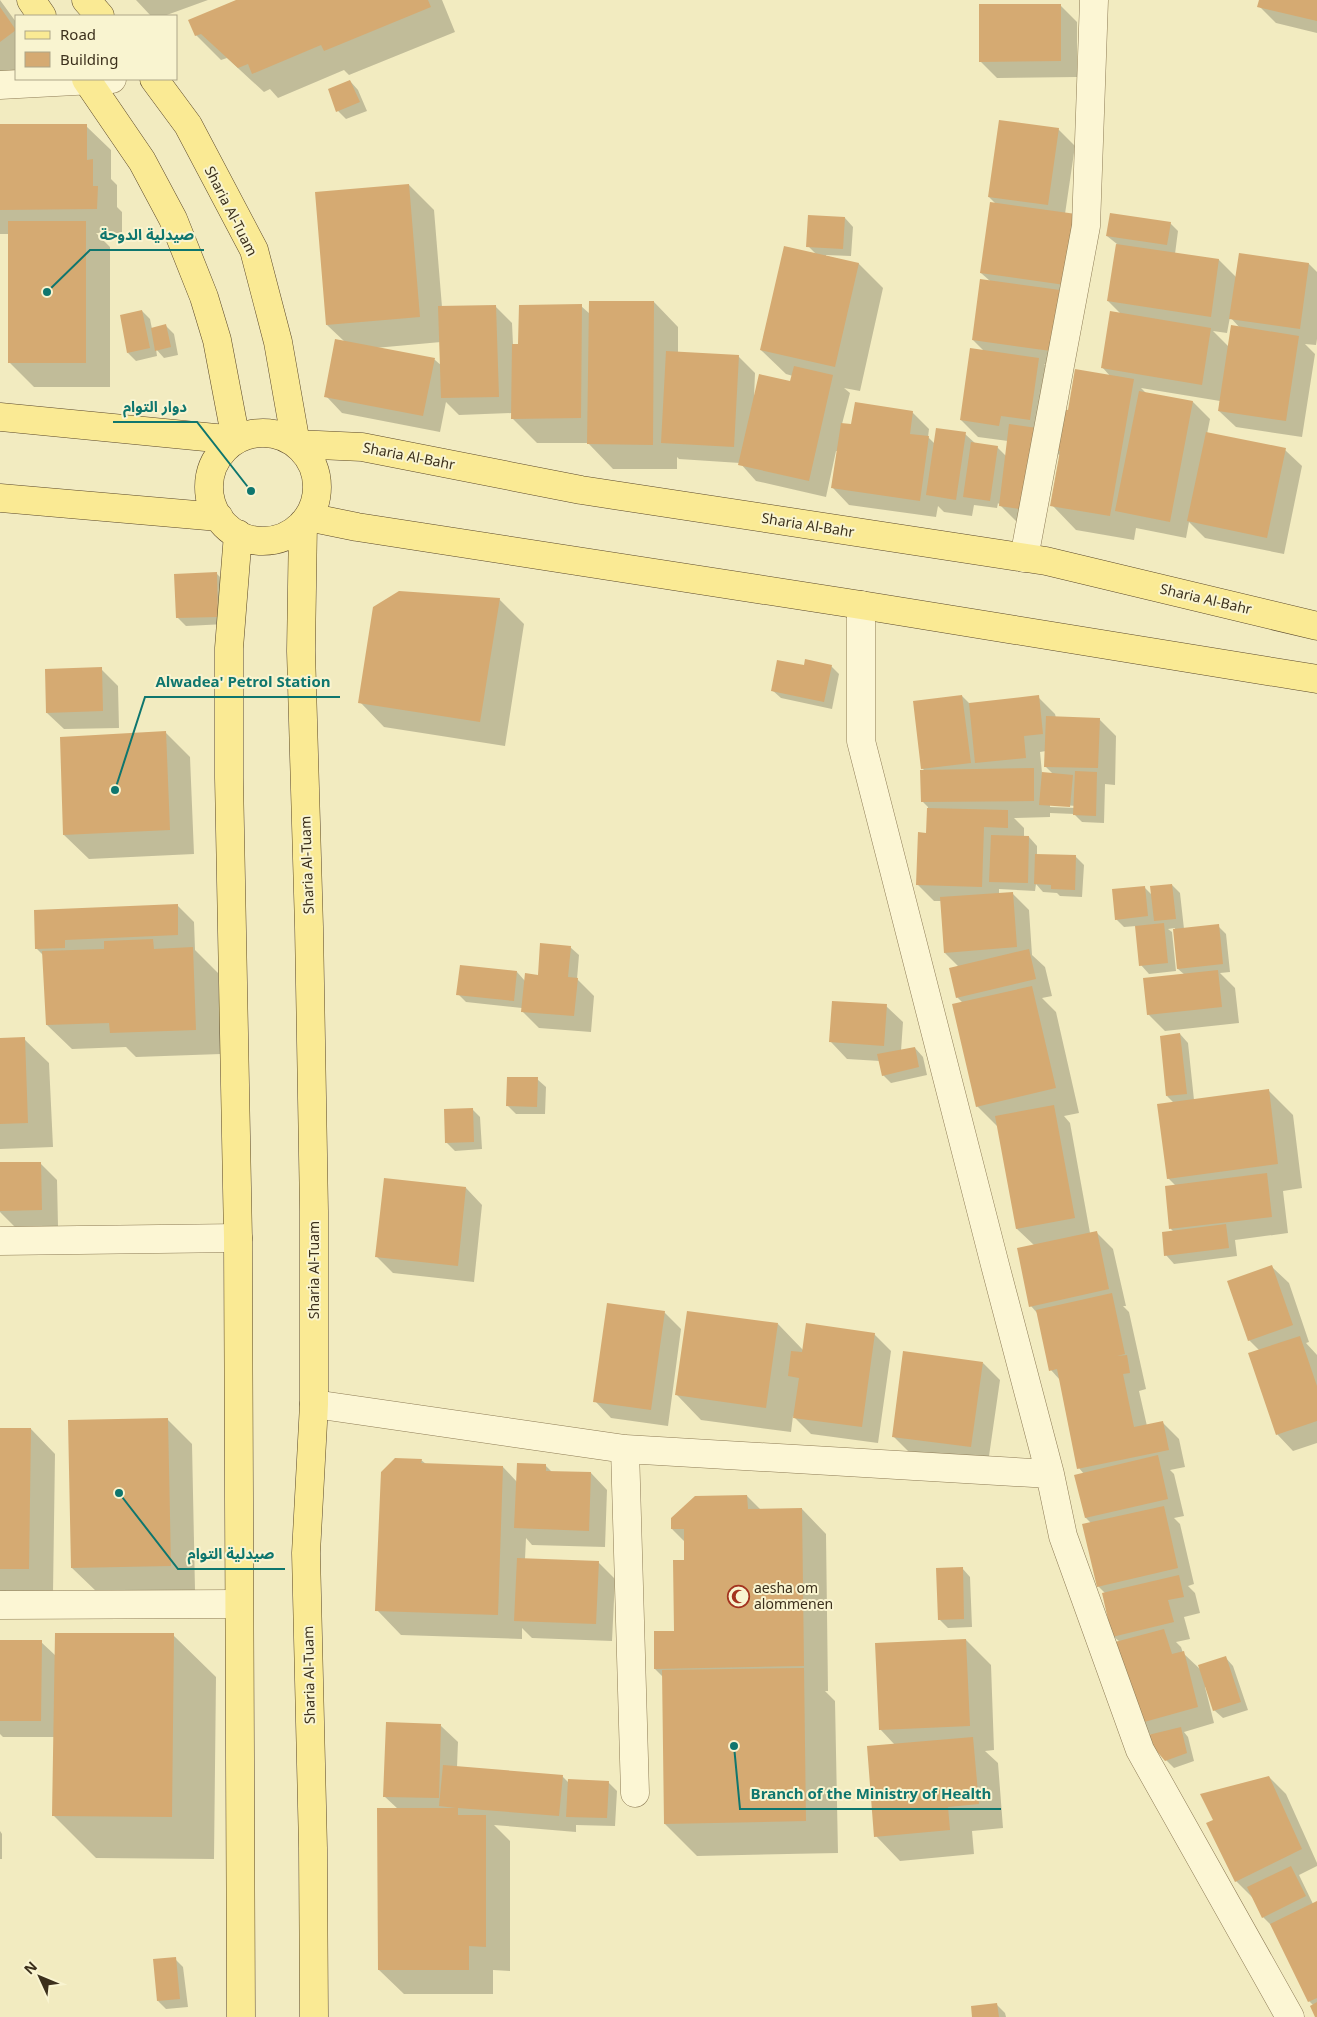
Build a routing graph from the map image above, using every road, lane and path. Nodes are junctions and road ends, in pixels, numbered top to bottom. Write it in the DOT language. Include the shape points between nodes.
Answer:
graph roads {
  1 [pos="31,0"];
  2 [pos="86,0"];
  3 [pos="1094,0"];
  4 [pos="41,15"];
  5 [pos="99,15"];
  6 [pos="79,80"];
  7 [pos="96,80"];
  8 [pos="155,80"];
  9 [pos="0,85"];
  10 [pos="0,417"];
  11 [pos="236,440"];
  12 [pos="296,444"];
  13 [pos="0,498"];
  14 [pos="305,520"];
  15 [pos="228,526"];
  16 [pos="1024,558"];
  17 [pos="860,605"];
  18 [pos="1317,626"];
  19 [pos="1317,679"];
  20 [pos="238,1238"];
  21 [pos="0,1241"];
  22 [pos="314,1404"];
  23 [pos="625,1449"];
  24 [pos="1050,1474"];
  25 [pos="238,1604"];
  26 [pos="0,1605"];
  27 [pos="635,1793"];
  28 [pos="241,2017"];
  29 [pos="314,2017"];
  30 [pos="1290,2017"];
  1 -- 4 [label="main road"];
  2 -- 5 [label="main road"];
  3 -- 16 [label="street" via="1086,226"];
  6 -- 9 [label="street"];
  7 -- 11 [label="main road" via="174,219 217,340"];
  8 -- 12 [label="main road, Sharia Al-Tuam" via="188,125 254,250 278,342"];
  10 -- 11 [label="main road"];
  11 -- 14 [label="main road" via="253,434 271,433 288,439 303,450 313,465 317,483 315,501"];
  11 -- 15 [label="main road" via="224,449 211,475 212,504"];
  12 -- 16 [label="main road, Sharia Al-Bahr" via="362,447 581,490"];
  13 -- 15 [label="main road"];
  14 -- 15 [label="main road" via="292,532 265,540 251,539"];
  14 -- 17 [label="main road"];
  14 -- 22 [label="main road, Sharia Al-Tuam" via="301,651 314,1211"];
  15 -- 20 [label="main road" via="229,788"];
  16 -- 18 [label="main road, Sharia Al-Bahr"];
  17 -- 19 [label="main road"];
  17 -- 24 [label="street" via="861,740"];
  20 -- 21 [label="street"];
  20 -- 25 [label="main road"];
  22 -- 23 [label="street"];
  22 -- 29 [label="main road, Sharia Al-Tuam" via="306,1553"];
  23 -- 24 [label="street"];
  23 -- 27 [label="street"];
  24 -- 30 [label="street" via="1063,1536 1140,1750"];
  25 -- 26 [label="street"];
  25 -- 28 [label="main road"];
}
